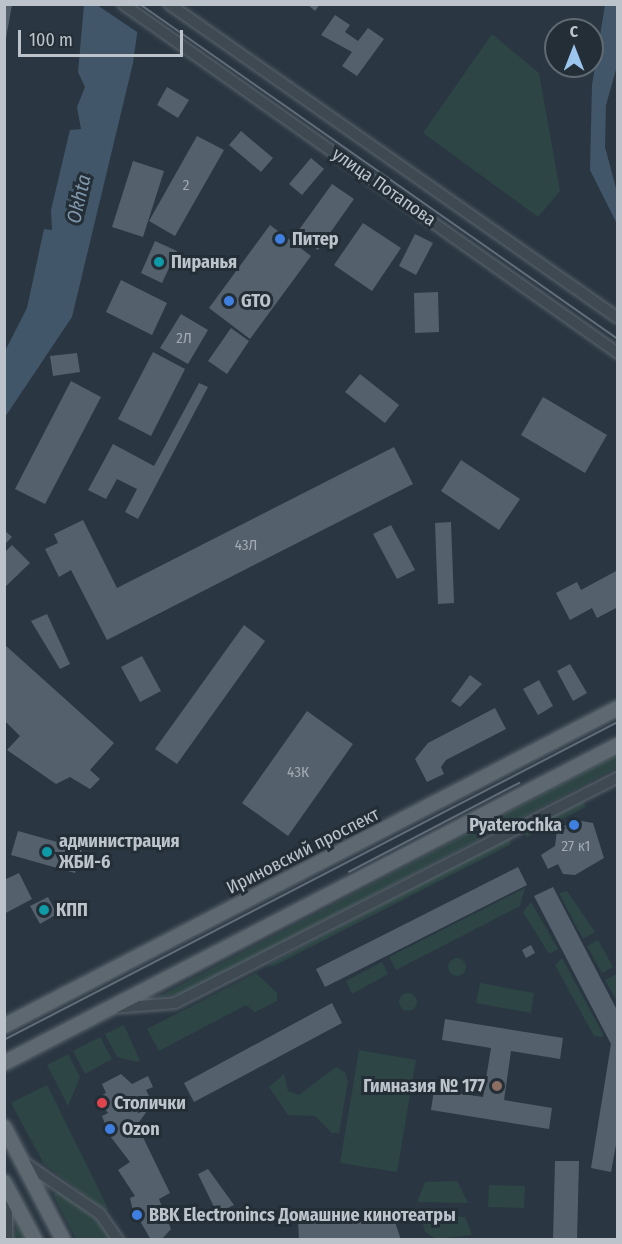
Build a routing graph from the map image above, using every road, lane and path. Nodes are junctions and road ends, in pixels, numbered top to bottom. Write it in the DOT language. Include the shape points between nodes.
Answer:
graph roads {
  1 [pos="123,4"];
  2 [pos="170,4"];
  3 [pos="618,318"];
  4 [pos="618,353"];
  5 [pos="618,708"];
  6 [pos="618,745"];
  7 [pos="618,777"];
  8 [pos="111,1008"];
  9 [pos="4,1026"];
  10 [pos="4,1063"];
  11 [pos="4,1127"];
  12 [pos="22,1161"];
  13 [pos="6,1184"];
  14 [pos="7,1239"];
  15 [pos="34,1239"];
  16 [pos="63,1239"];
  17 [pos="118,1239"];
  1 -- 4 [label="street, улица Потапова"];
  2 -- 3 [label="street, улица Потапова"];
  5 -- 9 [label="main road, Ириновский проспект"];
  6 -- 8 [label="main road"];
  7 -- 8 [label="street" via="175,1004"];
  8 -- 10 [label="main road"];
  11 -- 12 [label="main road"];
  12 -- 16 [label="main road"];
  12 -- 17 [label="street" via="100,1214"];
  13 -- 14 [label="street"];
  13 -- 15 [label="main road"];
}
